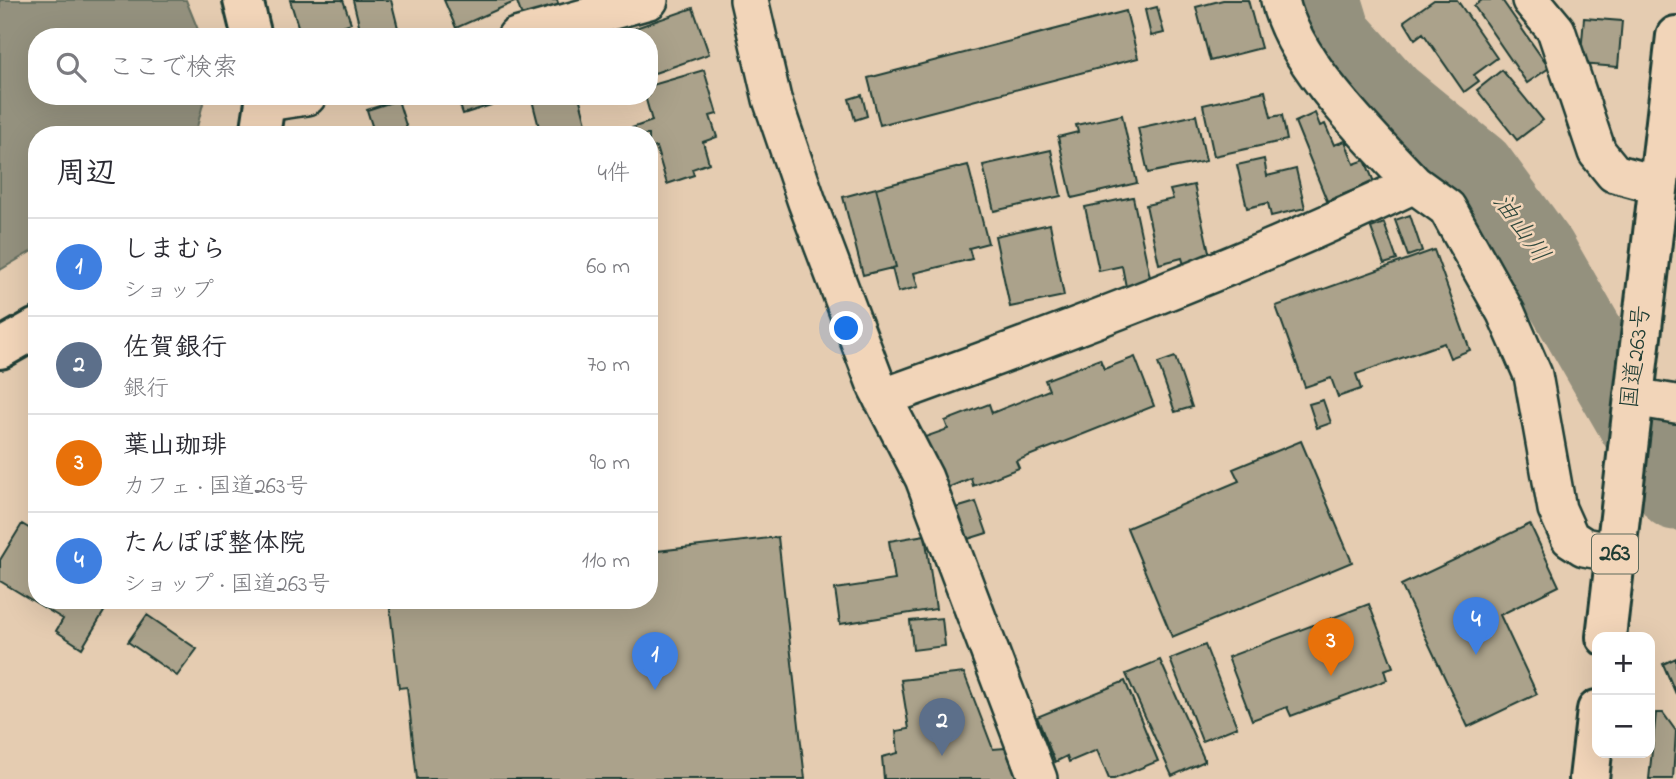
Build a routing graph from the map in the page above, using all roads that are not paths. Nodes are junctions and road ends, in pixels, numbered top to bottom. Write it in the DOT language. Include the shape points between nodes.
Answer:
graph roads {
  1 [pos="243,0"];
  2 [pos="649,0"];
  3 [pos="750,0"];
  4 [pos="1280,0"];
  5 [pos="1531,0"];
  6 [pos="250,28"];
  7 [pos="548,28"];
  8 [pos="1676,36"];
  9 [pos="281,105"];
  10 [pos="264,111"];
  11 [pos="1414,184"];
  12 [pos="1658,185"];
  13 [pos="28,333"];
  14 [pos="0,349"];
  15 [pos="1633,397"];
  16 [pos="882,398"];
  17 [pos="1676,404"];
  18 [pos="1615,553"];
  19 [pos="1606,632"];
  20 [pos="1592,753"];
  21 [pos="1038,779"];
  22 [pos="1589,779"];
  1 -- 6 [label="main road"];
  2 -- 7 [label="street"];
  3 -- 16 [label="street" via="776,112"];
  4 -- 11 [label="street" via="1284,20 1338,103"];
  5 -- 12 [label="street" via="1556,30 1597,152 1614,173"];
  8 -- 12 [label="main road, 国道263号 / 263"];
  9 -- 10 [label="street"];
  11 -- 16 [label="street" via="1108,317"];
  11 -- 18 [label="street" via="1447,208 1506,313 1533,375 1557,509 1570,538 1584,547"];
  12 -- 15 [label="main road, 国道263号 / 263"];
  13 -- 14 [label="main road"];
  15 -- 17 [label="street"];
  15 -- 18 [label="main road, 国道263号 / 263"];
  16 -- 21 [label="street" via="924,478"];
  18 -- 19 [label="main road, 国道263号 / 263"];
  20 -- 22 [label="main road"];
}
